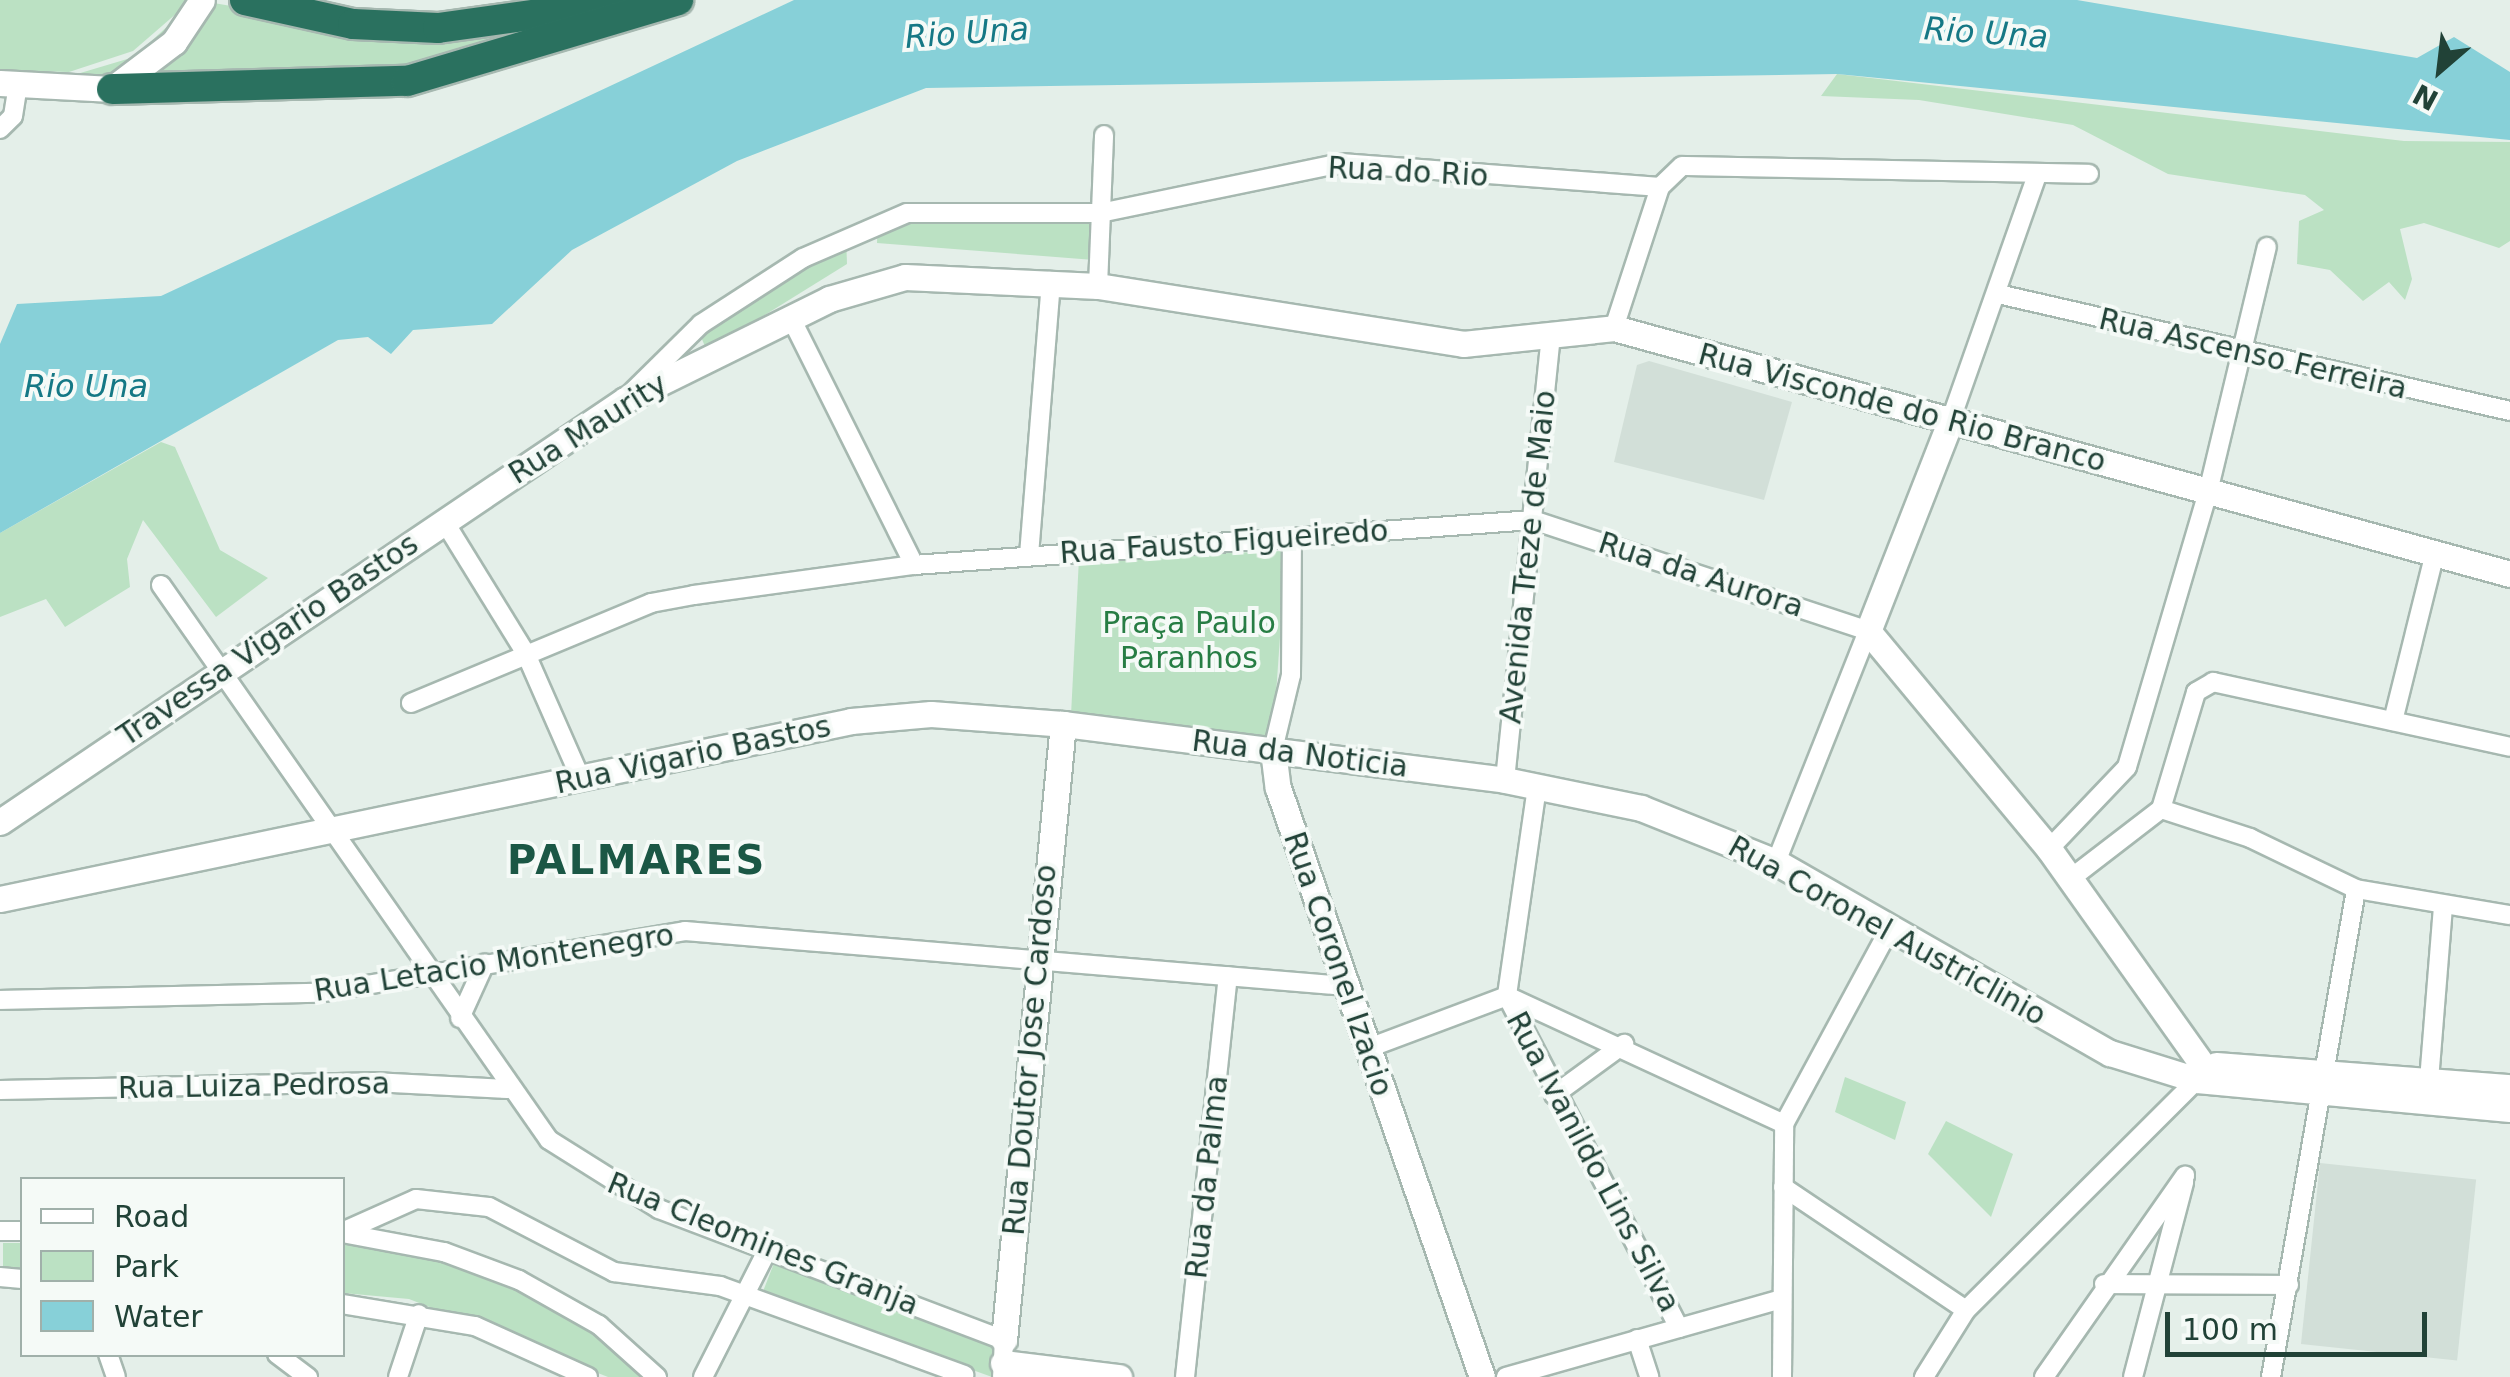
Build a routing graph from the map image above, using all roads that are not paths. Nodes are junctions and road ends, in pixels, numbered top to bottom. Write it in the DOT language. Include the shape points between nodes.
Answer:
graph roads {
  1 [pos="202,0"];
  2 [pos="640,0"];
  3 [pos="678,0"];
  4 [pos="253,3"];
  5 [pos="9,83"];
  6 [pos="112,89"];
  7 [pos="0,129"];
  8 [pos="1104,136"];
  9 [pos="2090,174"];
  10 [pos="2037,176"];
  11 [pos="1660,187"];
  12 [pos="1100,213"];
  13 [pos="2266,247"];
  14 [pos="1051,281"];
  15 [pos="1098,286"];
  16 [pos="1998,294"];
  17 [pos="791,318"];
  18 [pos="1614,328"];
  19 [pos="1551,334"];
  20 [pos="2243,354"];
  21 [pos="625,400"];
  22 [pos="2510,411"];
  23 [pos="1950,422"];
  24 [pos="2208,492"];
  25 [pos="1533,520"];
  26 [pos="444,521"];
  27 [pos="1292,540"];
  28 [pos="2436,553"];
  29 [pos="1030,555"];
  30 [pos="914,564"];
  31 [pos="2510,574"];
  32 [pos="160,585"];
  33 [pos="1868,631"];
  34 [pos="526,654"];
  35 [pos="220,670"];
  36 [pos="411,703"];
  37 [pos="2394,722"];
  38 [pos="1063,724"];
  39 [pos="2510,747"];
  40 [pos="1273,750"];
  41 [pos="581,779"];
  42 [pos="1506,780"];
  43 [pos="1536,787"];
  44 [pos="2162,810"];
  45 [pos="0,822"];
  46 [pos="328,835"];
  47 [pos="2048,849"];
  48 [pos="1776,862"];
  49 [pos="2070,879"];
  50 [pos="2356,890"];
  51 [pos="0,899"];
  52 [pos="2443,908"];
  53 [pos="2510,916"];
  54 [pos="1890,928"];
  55 [pos="1038,958"];
  56 [pos="485,963"];
  57 [pos="430,972"];
  58 [pos="1228,976"];
  59 [pos="1346,986"];
  60 [pos="1507,996"];
  61 [pos="0,1000"];
  62 [pos="460,1018"];
  63 [pos="1624,1044"];
  64 [pos="1366,1049"];
  65 [pos="2191,1070"];
  66 [pos="2321,1084"];
  67 [pos="2510,1087"];
  68 [pos="508,1089"];
  69 [pos="0,1090"];
  70 [pos="2428,1092"];
  71 [pos="1554,1095"];
  72 [pos="2510,1109"];
  73 [pos="1784,1124"];
  74 [pos="1783,1188"];
  75 [pos="345,1231"];
  76 [pos="345,1234"];
  77 [pos="768,1249"];
  78 [pos="2161,1283"];
  79 [pos="2104,1284"];
  80 [pos="2289,1285"];
  81 [pos="747,1295"];
  82 [pos="1781,1299"];
  83 [pos="345,1304"];
  84 [pos="1966,1310"];
  85 [pos="418,1314"];
  86 [pos="1679,1328"];
  87 [pos="1637,1340"];
  88 [pos="282,1357"];
  89 [pos="1003,1360"];
  90 [pos="964,1375"];
  91 [pos="308,1377"];
  92 [pos="398,1377"];
  93 [pos="588,1377"];
  94 [pos="657,1377"];
  95 [pos="703,1377"];
  96 [pos="1119,1377"];
  97 [pos="1186,1377"];
  98 [pos="1482,1377"];
  99 [pos="1506,1377"];
  100 [pos="1649,1377"];
  101 [pos="1782,1377"];
  102 [pos="1924,1377"];
  103 [pos="2044,1377"];
  104 [pos="2133,1377"];
  105 [pos="2271,1377"];
  1 -- 6 [label="main road" via="174,42"];
  2 -- 4 [label="highway" via="438,28 353,24"];
  3 -- 6 [label="highway" via="407,80"];
  5 -- 6 [label="main road"];
  5 -- 7 [label="street" via="13,116"];
  8 -- 12 [label="street"];
  9 -- 10 [label="street"];
  10 -- 11 [label="street" via="1682,166"];
  10 -- 16 [label="street"];
  11 -- 12 [label="street, Rua do Rio" via="1341,163"];
  11 -- 18 [label="street"];
  12 -- 15 [label="street"];
  12 -- 21 [label="street, Rua do Rio" via="906,213 869,222 702,324"];
  13 -- 20 [label="street"];
  14 -- 15 [label="main road"];
  14 -- 17 [label="main road" via="904,278"];
  14 -- 29 [label="street"];
  15 -- 19 [label="main road, Rua Visconde do Rio Branco" via="1488,345"];
  16 -- 20 [label="street, Rua Ascenso Ferreira"];
  16 -- 23 [label="street"];
  17 -- 21 [label="main road, Rua Maurity"];
  17 -- 30 [label="street"];
  18 -- 19 [label="main road, Rua Visconde do Rio Branco"];
  18 -- 23 [label="main road, Rua Visconde do Rio Branco"];
  19 -- 25 [label="street, Avenida Treze de Maio"];
  20 -- 22 [label="street, Rua Ascenso Ferreira"];
  20 -- 24 [label="street"];
  21 -- 26 [label="main road, Rua Maurity"];
  23 -- 24 [label="main road, Rua Visconde do Rio Branco"];
  23 -- 33 [label="main road"];
  24 -- 28 [label="main road, Rua Visconde do Rio Branco"];
  24 -- 47 [label="street" via="2127,767"];
  25 -- 27 [label="street, Rua Fausto Figueiredo"];
  25 -- 33 [label="street, Rua da Aurora"];
  25 -- 42 [label="street, Avenida Treze de Maio"];
  26 -- 34 [label="street, Travessa Vigario Bastos"];
  26 -- 35 [label="main road, Travessa Vigario Bastos"];
  27 -- 29 [label="street, Rua Fausto Figueiredo"];
  27 -- 40 [label="street" via="1291,676"];
  28 -- 31 [label="main road, Rua Visconde do Rio Branco"];
  28 -- 37 [label="street"];
  29 -- 30 [label="street, Rua Fausto Figueiredo"];
  30 -- 34 [label="street, Rua Fausto Figueiredo" via="652,603"];
  32 -- 35 [label="street, Rua Cleomines Granja"];
  33 -- 47 [label="main road"];
  33 -- 48 [label="street"];
  34 -- 36 [label="street, Rua Fausto Figueiredo"];
  34 -- 41 [label="street, Travessa Vigario Bastos"];
  35 -- 45 [label="main road, Travessa Vigario Bastos"];
  35 -- 46 [label="street, Rua Cleomines Granja"];
  37 -- 39 [label="street"];
  37 -- 44 [label="street" via="2227,683 2196,692"];
  38 -- 40 [label="main road, Rua da Noticia"];
  38 -- 41 [label="main road, Rua Vigario Bastos" via="874,719"];
  38 -- 55 [label="main road, Rua Doutor Jose Cardoso"];
  40 -- 42 [label="main road, Rua da Noticia"];
  40 -- 59 [label="main road, Rua Coronel Izacio"];
  41 -- 46 [label="main road, Rua Vigario Bastos"];
  42 -- 43 [label="main road, Rua da Noticia"];
  43 -- 48 [label="main road, Rua Coronel Austriclinio" via="1641,808"];
  43 -- 60 [label="street"];
  44 -- 49 [label="street"];
  44 -- 50 [label="street" via="2263,843"];
  46 -- 51 [label="main road, Rua Vigario Bastos"];
  46 -- 57 [label="street, Rua Cleomines Granja"];
  47 -- 49 [label="main road"];
  48 -- 54 [label="main road, Rua Coronel Austriclinio"];
  49 -- 65 [label="main road"];
  50 -- 52 [label="street"];
  50 -- 66 [label="street"];
  52 -- 53 [label="street"];
  52 -- 70 [label="street"];
  54 -- 65 [label="main road, Rua Coronel Austriclinio" via="2076,1038"];
  54 -- 73 [label="street"];
  55 -- 56 [label="street, Rua Letacio Montenegro" via="685,932"];
  55 -- 58 [label="street, Rua Letacio Montenegro"];
  55 -- 89 [label="main road, Rua Doutor Jose Cardoso"];
  56 -- 57 [label="street, Rua Letacio Montenegro"];
  56 -- 62 [label="street"];
  57 -- 61 [label="street, Rua Letacio Montenegro" via="319,992"];
  57 -- 62 [label="street, Rua Cleomines Granja"];
  58 -- 59 [label="street, Rua Letacio Montenegro"];
  58 -- 97 [label="street, Rua da Palma"];
  59 -- 64 [label="main road, Rua Coronel Izacio"];
  60 -- 63 [label="street"];
  60 -- 64 [label="street"];
  60 -- 71 [label="street, Rua Ivanildo Lins Silva"];
  62 -- 68 [label="street, Rua Cleomines Granja"];
  63 -- 71 [label="street"];
  63 -- 73 [label="street"];
  64 -- 98 [label="main road, Rua Coronel Izacio"];
  65 -- 66 [label="main road, Rua Coronel Austriclinio"];
  65 -- 84 [label="street"];
  66 -- 70 [label="main road, Rua Coronel Austriclinio"];
  66 -- 80 [label="street"];
  67 -- 70 [label="main road"];
  68 -- 69 [label="street, Rua Luiza Pedrosa" via="372,1082"];
  68 -- 77 [label="street, Rua Cleomines Granja" via="597,1178"];
  70 -- 72 [label="main road"];
  71 -- 86 [label="street, Rua Ivanildo Lins Silva"];
  73 -- 74 [label="street"];
  74 -- 82 [label="street"];
  74 -- 84 [label="street"];
  75 -- 81 [label="street" via="401,1203 462,1201 635,1280"];
  76 -- 94 [label="street" via="444,1252 519,1280 599,1325"];
  77 -- 81 [label="street"];
  77 -- 89 [label="street, Rua Cleomines Granja"];
  78 -- 79 [label="street"];
  78 -- 79 [label="street" via="2185,1176"];
  78 -- 80 [label="street"];
  78 -- 104 [label="street"];
  79 -- 103 [label="street"];
  80 -- 105 [label="street"];
  81 -- 90 [label="street"];
  81 -- 95 [label="street"];
  82 -- 86 [label="street"];
  82 -- 101 [label="street"];
  83 -- 85 [label="street"];
  84 -- 102 [label="street"];
  85 -- 92 [label="street"];
  85 -- 93 [label="street" via="475,1326"];
  86 -- 87 [label="street"];
  87 -- 99 [label="street"];
  87 -- 100 [label="street"];
  88 -- 91 [label="street"];
  89 -- 96 [label="main road"];
}
